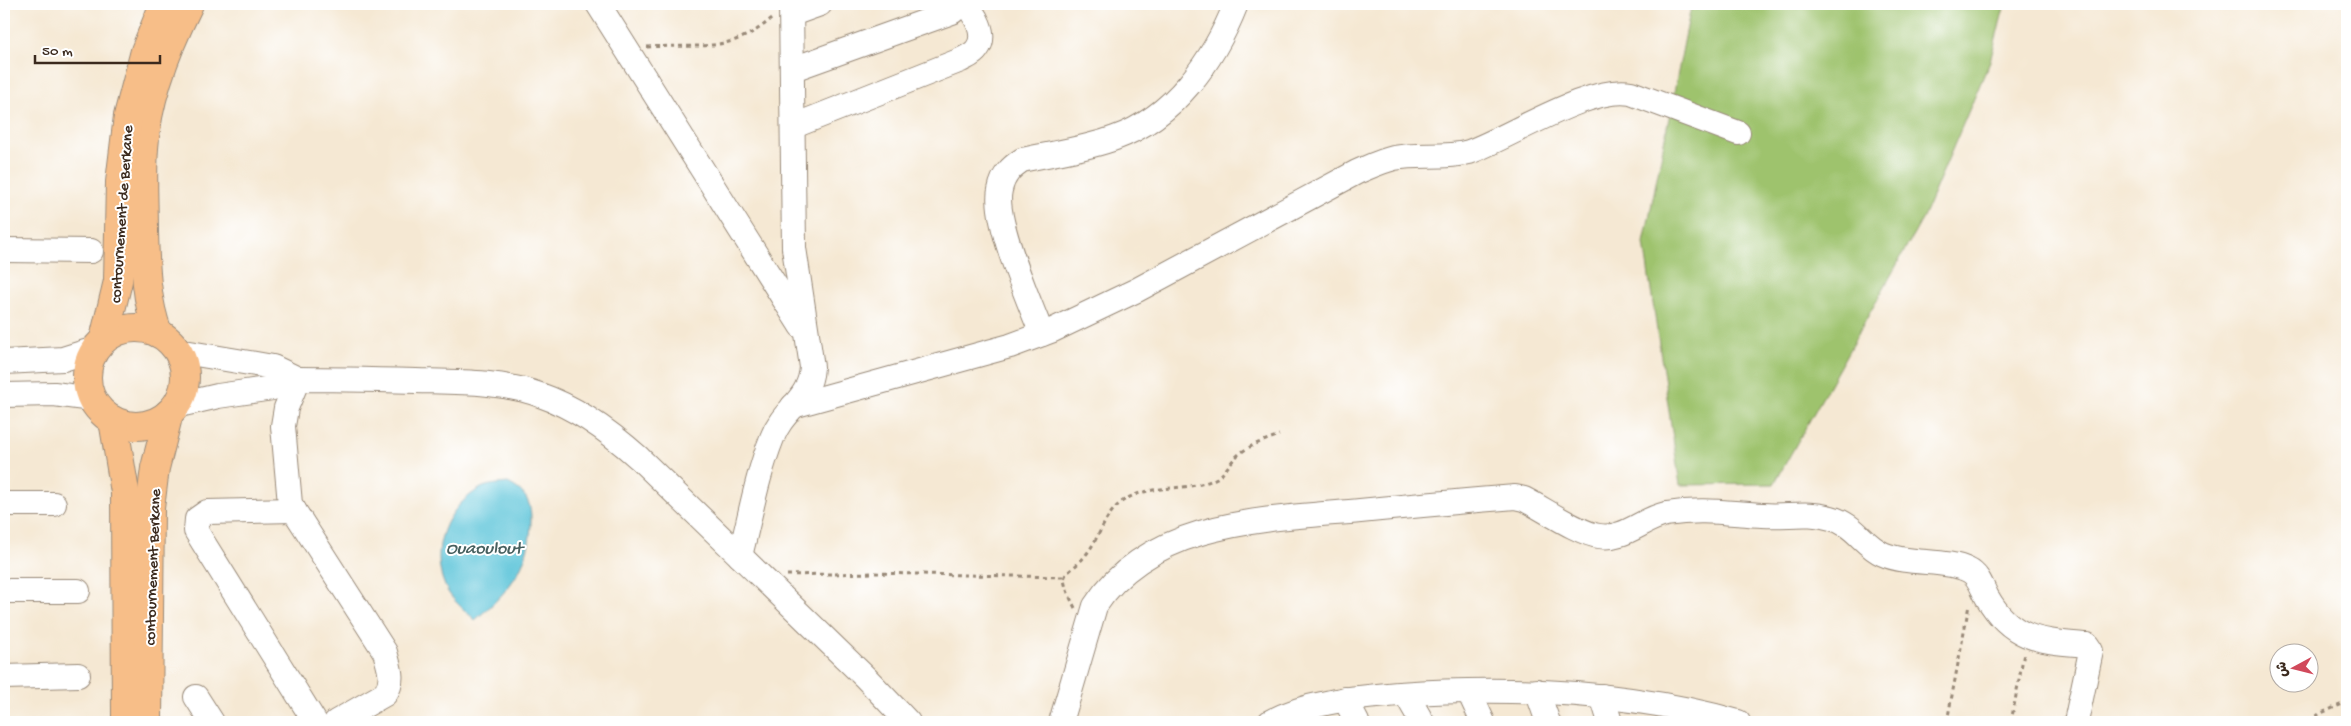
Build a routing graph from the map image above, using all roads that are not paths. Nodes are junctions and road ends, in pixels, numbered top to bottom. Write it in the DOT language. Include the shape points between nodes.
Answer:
graph roads {
  1 [pos="164,4"];
  2 [pos="189,4"];
  3 [pos="598,4"];
  4 [pos="820,4"];
  5 [pos="963,4"];
  6 [pos="1236,4"];
  7 [pos="786,11"];
  8 [pos="793,70"];
  9 [pos="794,126"];
  10 [pos="1738,133"];
  11 [pos="4,250"];
  12 [pos="91,251"];
  13 [pos="158,333"];
  14 [pos="806,334"];
  15 [pos="1042,334"];
  16 [pos="100,344"];
  17 [pos="178,352"];
  18 [pos="4,362"];
  19 [pos="298,379"];
  20 [pos="4,395"];
  21 [pos="92,399"];
  22 [pos="793,406"];
  23 [pos="172,410"];
  24 [pos="114,420"];
  25 [pos="4,504"];
  26 [pos="54,504"];
  27 [pos="294,510"];
  28 [pos="740,556"];
  29 [pos="4,591"];
  30 [pos="78,591"];
  31 [pos="78,675"];
  32 [pos="4,677"];
  33 [pos="1537,691"];
  34 [pos="1469,692"];
  35 [pos="1406,694"];
  36 [pos="1602,696"];
  37 [pos="196,697"];
  38 [pos="1345,699"];
  39 [pos="1283,720"];
  40 [pos="126,722"];
  41 [pos="148,722"];
  42 [pos="212,722"];
  43 [pos="316,722"];
  44 [pos="336,722"];
  45 [pos="908,722"];
  46 [pos="1061,722"];
  47 [pos="1357,722"];
  48 [pos="1422,722"];
  49 [pos="1483,722"];
  50 [pos="1548,722"];
  51 [pos="1610,722"];
  52 [pos="1738,722"];
  53 [pos="2076,722"];
  1 -- 16 [label="highway, contournement de Berkane" via="145,51 128,116 120,182 118,281"];
  2 -- 13 [label="highway" via="176,29 160,75 144,147 146,265 149,299"];
  3 -- 14 [label="street"];
  4 -- 7 [label="street"];
  5 -- 8 [label="street" via="952,12"];
  5 -- 9 [label="street" via="974,13 980,28 976,51 961,60"];
  6 -- 15 [label="street" via="1207,58 1176,101 1146,123 1116,138 1022,160 1004,176 999,191 1002,221"];
  7 -- 8 [label="street"];
  8 -- 9 [label="street"];
  9 -- 14 [label="street" via="794,248"];
  10 -- 15 [label="street" via="1619,91 1567,108 1469,152 1454,156 1393,158 1357,172 1137,290"];
  11 -- 12 [label="street"];
  13 -- 16 [label="highway" via="130,328 114,333"];
  13 -- 17 [label="highway"];
  14 -- 22 [label="street" via="812,366 811,381"];
  15 -- 22 [label="street" via="1010,346"];
  16 -- 18 [label="street" via="63,359"];
  16 -- 21 [label="highway" via="87,374"];
  17 -- 19 [label="street" via="273,367"];
  17 -- 23 [label="highway" via="183,362 184,385"];
  19 -- 23 [label="street" via="273,388 218,396"];
  19 -- 27 [label="street" via="286,408 284,426 290,504"];
  19 -- 28 [label="street" via="470,382 542,395 579,412 620,441"];
  20 -- 21 [label="street" via="54,394"];
  21 -- 24 [label="highway"];
  22 -- 28 [label="street" via="772,436"];
  23 -- 24 [label="highway" via="154,422 136,426"];
  23 -- 41 [label="highway, contournement Berkane" via="155,468 150,508"];
  24 -- 40 [label="highway" via="125,492"];
  25 -- 26 [label="street"];
  27 -- 43 [label="street" via="207,512 198,519 196,531"];
  27 -- 44 [label="street" via="385,652 392,678 385,694"];
  28 -- 45 [label="street"];
  29 -- 30 [label="street"];
  31 -- 32 [label="street"];
  33 -- 34 [label="street"];
  33 -- 36 [label="street"];
  33 -- 50 [label="street"];
  34 -- 35 [label="street"];
  34 -- 49 [label="street"];
  35 -- 38 [label="street"];
  35 -- 48 [label="street"];
  36 -- 51 [label="street"];
  36 -- 52 [label="street"];
  37 -- 42 [label="street"];
  38 -- 39 [label="street"];
  38 -- 47 [label="street"];
  46 -- 53 [label="street" via="1096,606 1116,580 1139,560 1165,546 1263,519 1515,497 1599,536 1620,535 1651,519 1695,510 1766,515 1814,514 1846,524 1887,556 1968,570 1975,575 2002,618 2013,628 2048,642 2087,645 2091,651"];
}
